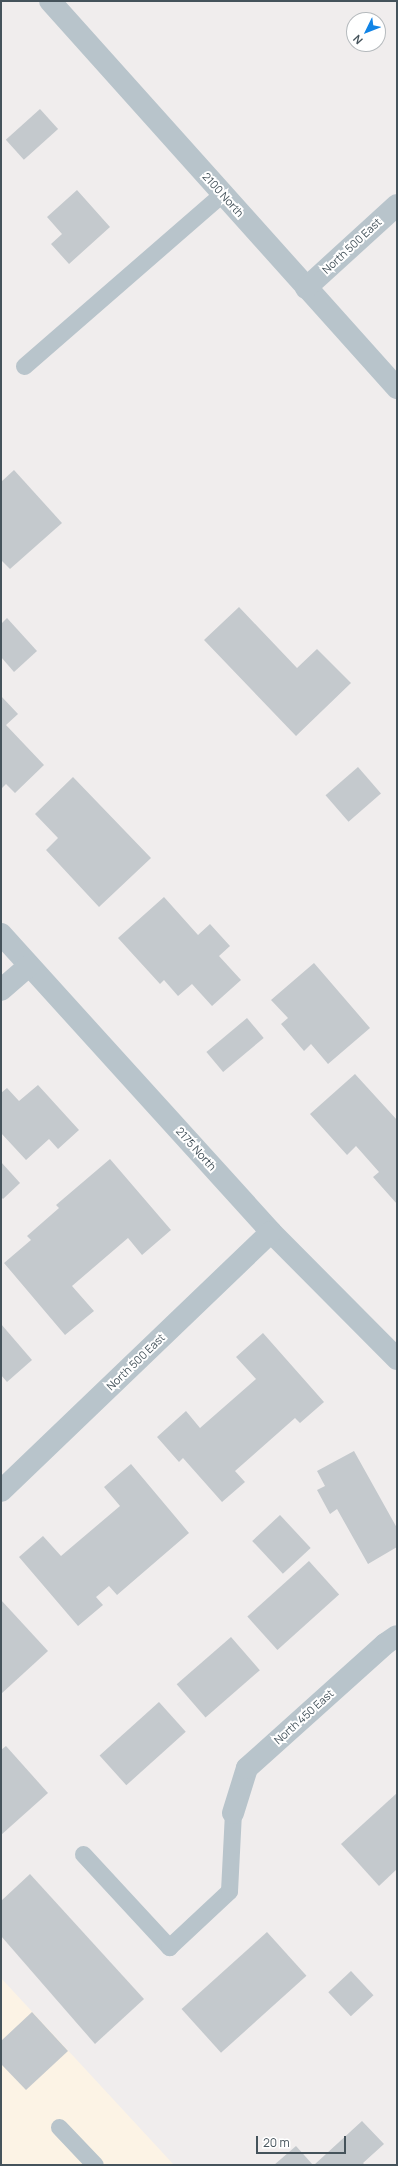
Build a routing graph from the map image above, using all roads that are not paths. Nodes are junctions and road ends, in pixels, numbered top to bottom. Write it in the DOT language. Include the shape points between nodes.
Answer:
graph roads {
  1 [pos="50,1"];
  2 [pos="222,194"];
  3 [pos="397,204"];
  4 [pos="306,288"];
  5 [pos="24,366"];
  6 [pos="397,388"];
  7 [pos="1,934"];
  8 [pos="29,966"];
  9 [pos="1,990"];
  10 [pos="271,1232"];
  11 [pos="397,1359"];
  12 [pos="1,1491"];
  13 [pos="397,1636"];
  14 [pos="233,1813"];
  15 [pos="83,1854"];
  16 [pos="59,2127"];
  17 [pos="95,2165"];
  1 -- 2 [label="street, 2100 North"];
  2 -- 4 [label="street, 2100 North"];
  2 -- 5 [label="lane"];
  3 -- 4 [label="street, North 500 East"];
  4 -- 6 [label="street, 2100 North"];
  7 -- 8 [label="street, 2175 North"];
  8 -- 9 [label="street"];
  8 -- 10 [label="street, 2175 North"];
  10 -- 11 [label="street, 2175 North"];
  10 -- 12 [label="street, North 500 East"];
  13 -- 14 [label="street, North 450 East" via="247,1768"];
  14 -- 15 [label="lane" via="229,1891 169,1947"];
  16 -- 17 [label="lane"];
}
